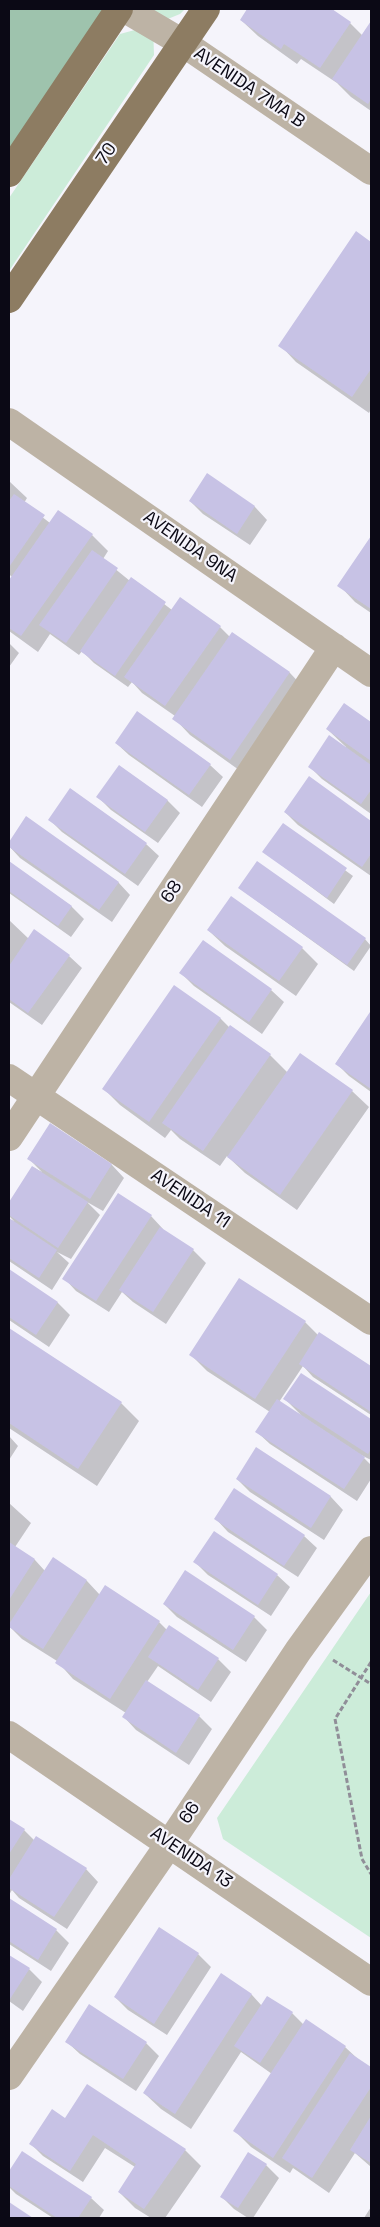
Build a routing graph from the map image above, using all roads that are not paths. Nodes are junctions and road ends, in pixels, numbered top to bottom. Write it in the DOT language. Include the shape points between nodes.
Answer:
graph roads {
  1 [pos="119,9"];
  2 [pos="125,9"];
  3 [pos="206,9"];
  4 [pos="183,42"];
  5 [pos="371,171"];
  6 [pos="9,173"];
  7 [pos="9,299"];
  8 [pos="9,422"];
  9 [pos="334,647"];
  10 [pos="371,673"];
  11 [pos="9,1078"];
  12 [pos="37,1096"];
  13 [pos="9,1137"];
  14 [pos="371,1321"];
  15 [pos="371,1550"];
  16 [pos="9,1735"];
  17 [pos="170,1843"];
  18 [pos="371,1982"];
  19 [pos="9,2076"];
  1 -- 6 [label="main road"];
  2 -- 4 [label="street, AVENIDA 7MA B"];
  3 -- 4 [label="main road, 70"];
  4 -- 5 [label="street, AVENIDA 7MA B"];
  4 -- 7 [label="main road, 70"];
  8 -- 9 [label="street, AVENIDA 9NA"];
  9 -- 10 [label="street, AVENIDA 9NA"];
  9 -- 12 [label="street, 68"];
  11 -- 12 [label="street, AVENIDA 11"];
  12 -- 13 [label="street, 68"];
  12 -- 14 [label="street, AVENIDA 11"];
  15 -- 17 [label="street, 66" via="298,1651"];
  16 -- 17 [label="street, AVENIDA 13"];
  17 -- 18 [label="street, AVENIDA 13"];
  17 -- 19 [label="street, 66"];
}
